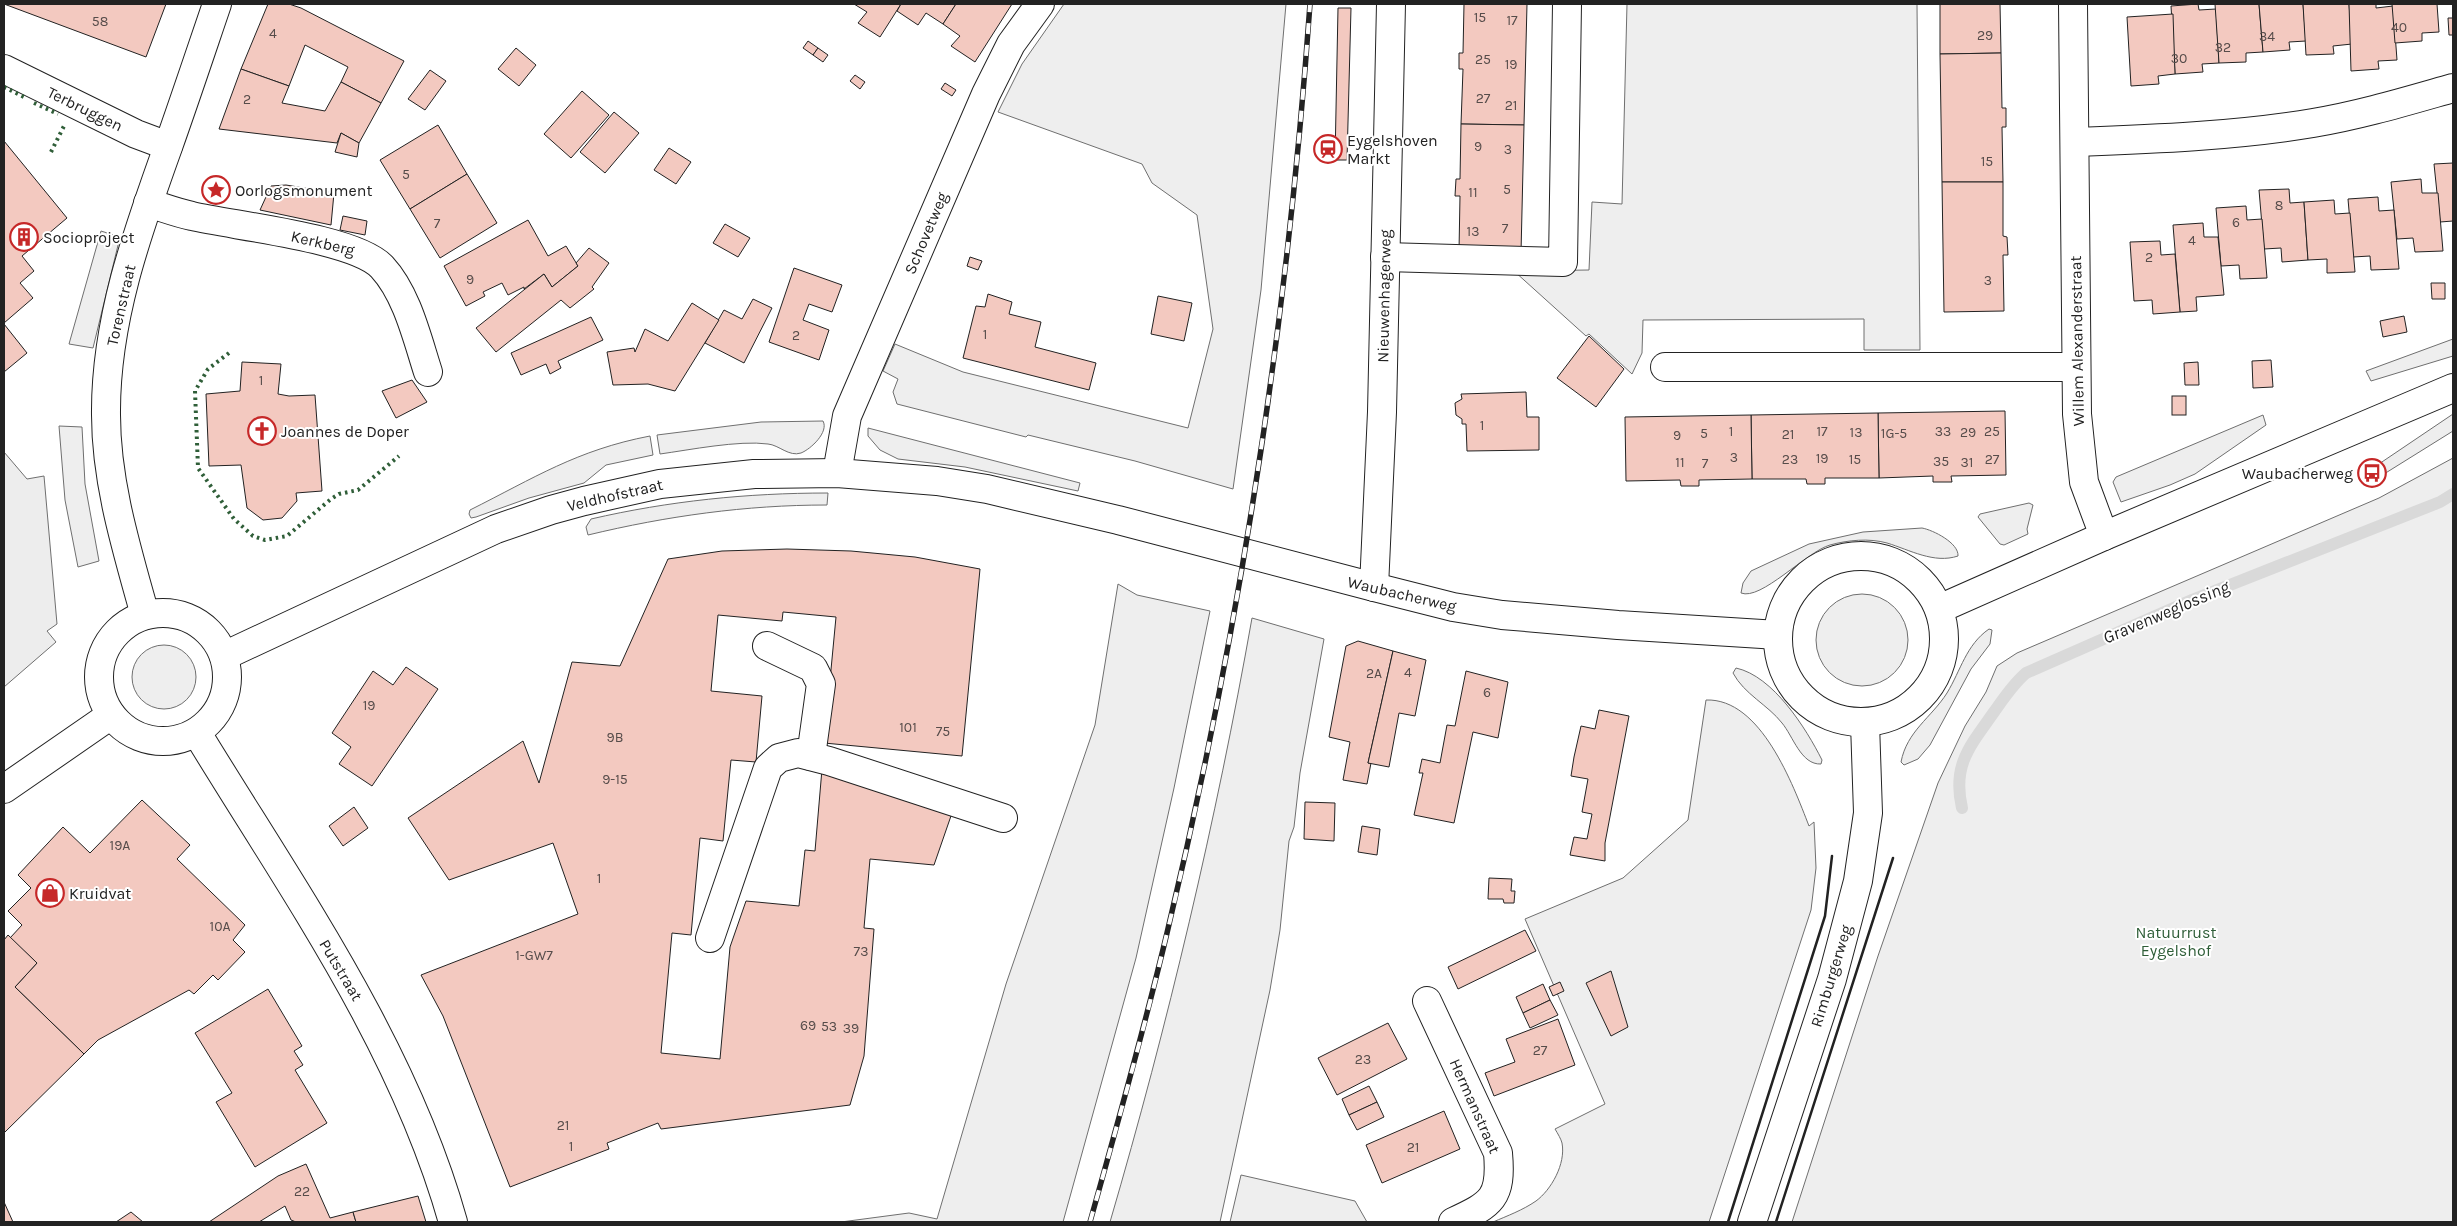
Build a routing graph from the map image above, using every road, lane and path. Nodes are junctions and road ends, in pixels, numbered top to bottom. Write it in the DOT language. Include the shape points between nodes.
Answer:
graph roads {
  1 [pos="218,4"];
  2 [pos="1040,4"];
  3 [pos="1392,4"];
  4 [pos="1567,4"];
  5 [pos="2073,4"];
  6 [pos="4,69"];
  7 [pos="2453,88"];
  8 [pos="2075,142"];
  9 [pos="168,146"];
  10 [pos="148,203"];
  11 [pos="1385,257"];
  12 [pos="2076,367"];
  13 [pos="1665,368"];
  14 [pos="428,372"];
  15 [pos="2453,388"];
  16 [pos="837,473"];
  17 [pos="1036,500"];
  18 [pos="2104,536"];
  19 [pos="1374,587"];
  20 [pos="1939,609"];
  21 [pos="146,615"];
  22 [pos="1778,635"];
  23 [pos="767,646"];
  24 [pos="224,656"];
  25 [pos="111,715"];
  26 [pos="1865,723"];
  27 [pos="197,733"];
  28 [pos="810,756"];
  29 [pos="4,789"];
  30 [pos="1004,818"];
  31 [pos="710,938"];
  32 [pos="1427,1001"];
  33 [pos="453,1222"];
  34 [pos="1454,1222"];
  35 [pos="1752,1222"];
  1 -- 9 [label="street, Torenstraat"];
  2 -- 16 [label="street, Schovetweg" via="1011,44 970,130 847,416"];
  3 -- 11 [label="street, Nieuwenhagerweg"];
  4 -- 11 [label="street" via="1563,262"];
  5 -- 8 [label="street, Willem Alexanderstraat"];
  6 -- 9 [label="street, Terbruggen" via="136,134"];
  7 -- 8 [label="street" via="2369,112 2313,123 2201,136"];
  8 -- 12 [label="street, Willem Alexanderstraat"];
  9 -- 10 [label="street, Torenstraat"];
  10 -- 14 [label="street, Kerkberg" via="191,216 362,252 382,267 396,289"];
  10 -- 21 [label="street, Torenstraat" via="119,304 108,370 106,414 120,524"];
  11 -- 19 [label="street, Nieuwenhagerweg"];
  12 -- 13 [label="street"];
  12 -- 18 [label="street, Willem Alexanderstraat" via="2084,482"];
  15 -- 18 [label="street"];
  16 -- 17 [label="street, Veldhofstraat" via="937,481"];
  16 -- 24 [label="street, Veldhofstraat" via="754,474 691,480 551,510 496,529"];
  17 -- 19 [label="street, Waubacherweg"];
  18 -- 20 [label="street"];
  19 -- 22 [label="street, Waubacherweg" via="1502,615"];
  20 -- 22 [label="street" via="1926,587 1908,570 1885,559 1860,555 1836,559 1813,571 1795,588 1782,610"];
  20 -- 26 [label="street" via="1944,653 1937,675 1908,709 1887,719"];
  21 -- 24 [label="street" via="174,614 193,620 209,631"];
  21 -- 25 [label="street" via="116,633 100,664 102,699"];
  22 -- 26 [label="street" via="1779,655 1785,674 1809,705 1845,722"];
  23 -- 28 [label="street" via="812,668 821,684"];
  24 -- 27 [label="street" via="228,671 224,700 218,712"];
  25 -- 27 [label="street" via="128,731 150,740 166,742"];
  25 -- 29 [label="street"];
  26 -- 35 [label="street, Rimburgerweg" via="1868,813 1858,881 1832,979"];
  27 -- 33 [label="street, Putstraat" via="366,1012 411,1103"];
  28 -- 30 [label="street"];
  28 -- 31 [label="street" via="798,753 779,758 768,768"];
  32 -- 34 [label="street, Hermanstraat" via="1498,1153 1500,1176 1492,1202"];
}
